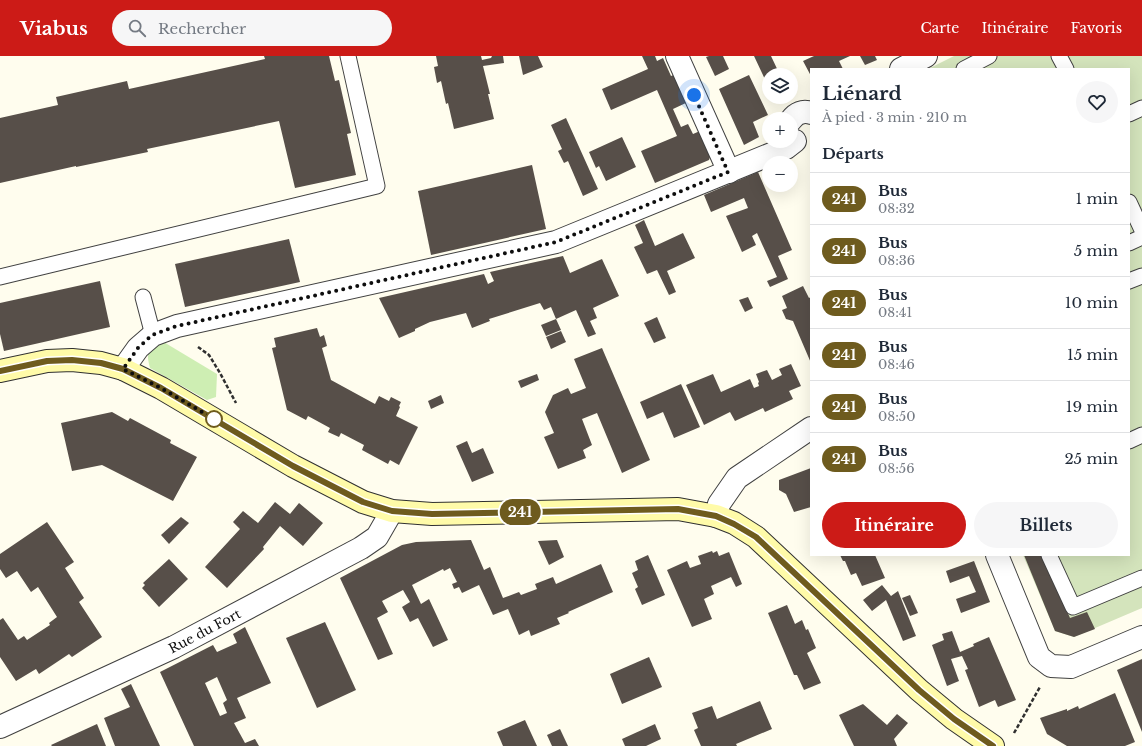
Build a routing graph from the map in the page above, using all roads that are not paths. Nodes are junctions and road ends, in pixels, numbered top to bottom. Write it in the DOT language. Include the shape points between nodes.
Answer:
graph roads {
  1 [pos="348,56"];
  2 [pos="677,56"];
  3 [pos="926,56"];
  4 [pos="990,56"];
  5 [pos="1059,56"];
  6 [pos="903,68"];
  7 [pos="966,68"];
  8 [pos="1065,68"];
  9 [pos="1142,108"];
  10 [pos="810,113"];
  11 [pos="1130,114"];
  12 [pos="798,124"];
  13 [pos="786,148"];
  14 [pos="728,172"];
  15 [pos="1130,204"];
  16 [pos="1142,230"];
  17 [pos="1142,237"];
  18 [pos="1130,243"];
  19 [pos="1142,276"];
  20 [pos="0,277"];
  21 [pos="1130,281"];
  22 [pos="143,297"];
  23 [pos="152,335"];
  24 [pos="123,369"];
  25 [pos="0,371"];
  26 [pos="810,429"];
  27 [pos="1142,435"];
  28 [pos="1130,441"];
  29 [pos="392,511"];
  30 [pos="716,516"];
  31 [pos="997,556"];
  32 [pos="1049,556"];
  33 [pos="1142,578"];
  34 [pos="1142,637"];
  35 [pos="0,727"];
  36 [pos="993,746"];
  1 -- 20 [label="lane" via="377,186"];
  2 -- 14 [label="street"];
  3 -- 6 [label="street"];
  4 -- 7 [label="lane"];
  5 -- 8 [label="lane"];
  9 -- 11 [label="lane"];
  10 -- 12 [label="street" via="799,113"];
  13 -- 14 [label="street"];
  14 -- 23 [label="street" via="556,242 177,326"];
  15 -- 16 [label="lane"];
  17 -- 18 [label="lane"];
  19 -- 21 [label="lane"];
  22 -- 23 [label="lane"];
  23 -- 24 [label="street" via="138,348"];
  24 -- 25 [label="street" via="101,363 72,360 47,361"];
  24 -- 29 [label="street" via="161,388 293,466 363,502"];
  26 -- 30 [label="street" via="737,478 719,504"];
  27 -- 28 [label="lane"];
  29 -- 30 [label="street" via="432,514 678,509"];
  29 -- 35 [label="street, Rue du Fort" via="377,537 361,548 174,647"];
  30 -- 36 [label="street" via="756,537 919,690 954,719"];
  31 -- 34 [label="street" via="1039,657 1051,666 1071,668"];
  32 -- 33 [label="lane" via="1073,608"];
}
